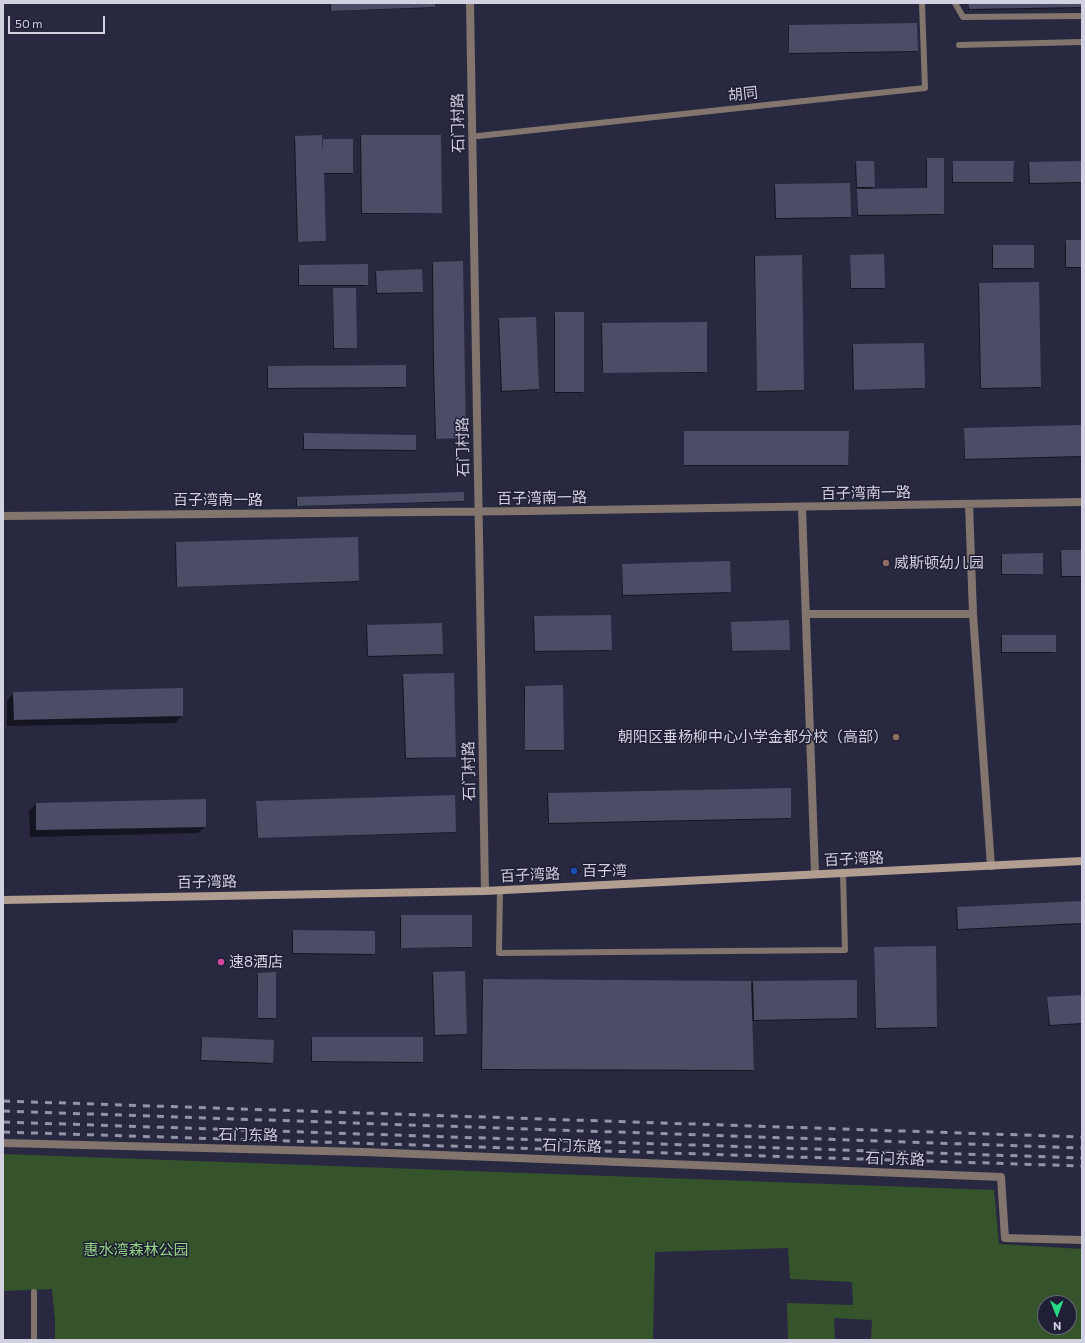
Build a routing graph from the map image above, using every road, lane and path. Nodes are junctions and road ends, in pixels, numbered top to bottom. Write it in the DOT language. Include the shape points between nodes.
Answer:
graph roads {
  1 [pos="470,3"];
  2 [pos="922,3"];
  3 [pos="955,3"];
  4 [pos="1082,16"];
  5 [pos="1082,42"];
  6 [pos="959,44"];
  7 [pos="478,136"];
  8 [pos="1082,502"];
  9 [pos="969,504"];
  10 [pos="802,508"];
  11 [pos="478,512"];
  12 [pos="3,516"];
  13 [pos="806,614"];
  14 [pos="973,614"];
  15 [pos="1082,861"];
  16 [pos="991,866"];
  17 [pos="843,873"];
  18 [pos="814,874"];
  19 [pos="500,890"];
  20 [pos="486,891"];
  21 [pos="3,900"];
  22 [pos="3,1142"];
  23 [pos="1082,1240"];
  24 [pos="34,1292"];
  25 [pos="34,1340"];
  1 -- 11 [label="street, 石门村路"];
  2 -- 7 [label="lane, 胡同" via="925,88"];
  3 -- 4 [label="lane" via="963,18"];
  5 -- 6 [label="lane"];
  8 -- 9 [label="street, 百子湾南一路"];
  9 -- 10 [label="street, 百子湾南一路"];
  9 -- 14 [label="street"];
  10 -- 11 [label="street, 百子湾南一路"];
  10 -- 13 [label="street"];
  11 -- 12 [label="street, 百子湾南一路"];
  11 -- 20 [label="street, 石门村路"];
  13 -- 14 [label="street"];
  13 -- 18 [label="street"];
  14 -- 16 [label="street"];
  15 -- 16 [label="street, 百子湾路"];
  16 -- 17 [label="street, 百子湾路"];
  17 -- 18 [label="street, 百子湾路"];
  17 -- 19 [label="lane" via="845,950 499,953"];
  18 -- 19 [label="street, 百子湾路"];
  19 -- 20 [label="street, 百子湾路"];
  20 -- 21 [label="street, 百子湾路"];
  22 -- 23 [label="street, 石门东路" via="364,1152 1001,1177 1005,1238"];
  24 -- 25 [label="lane"];
}
